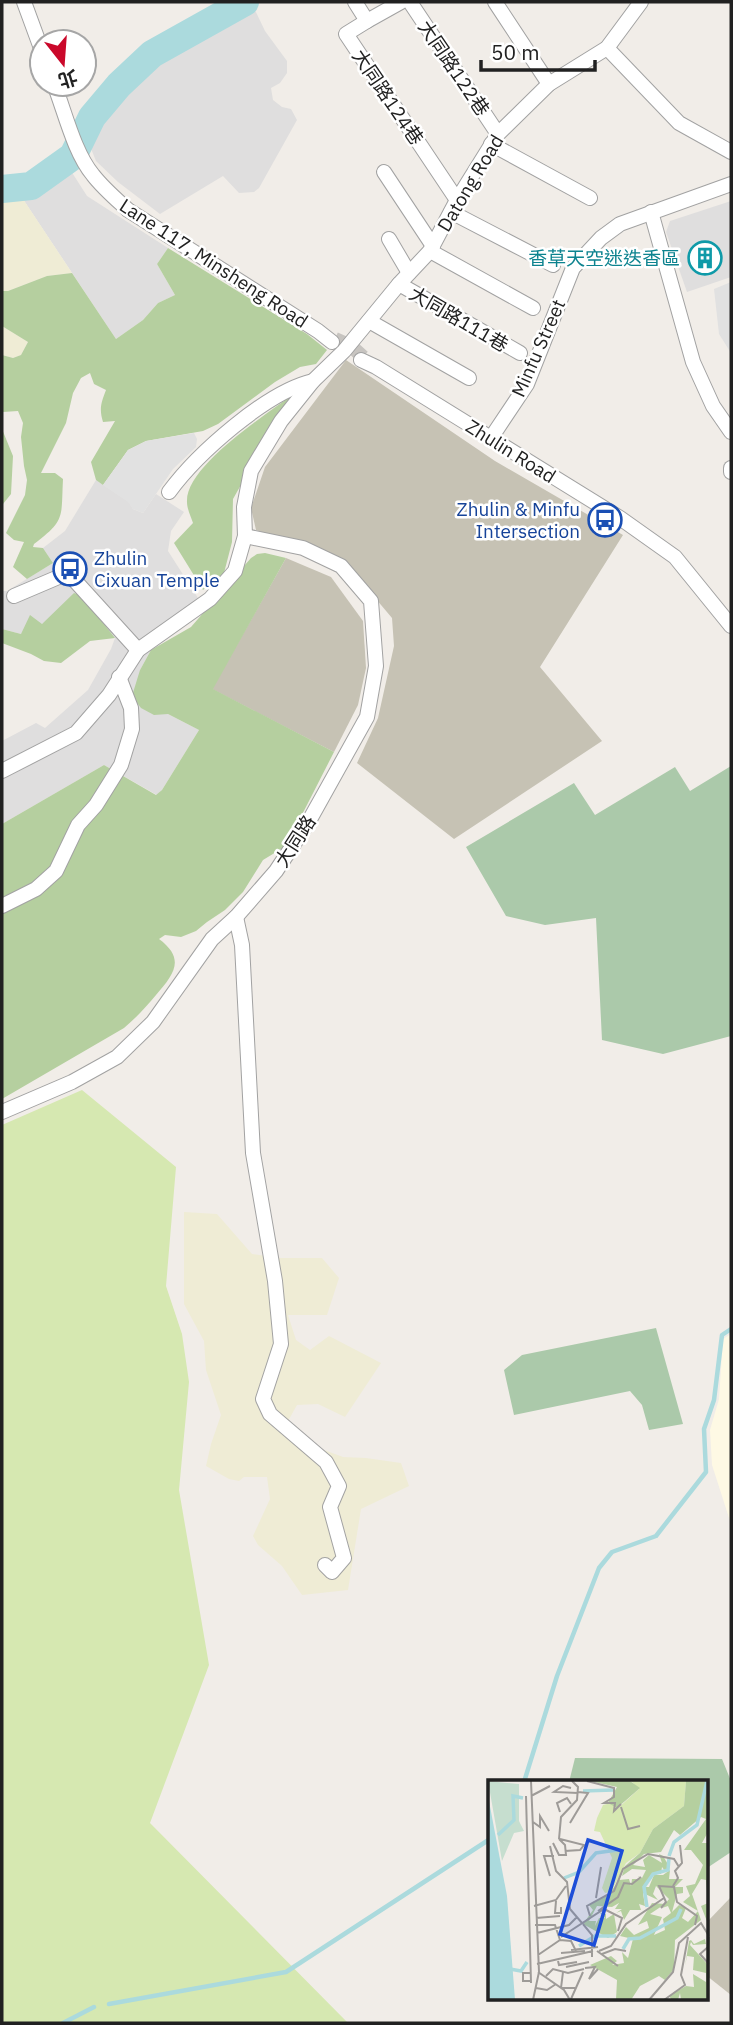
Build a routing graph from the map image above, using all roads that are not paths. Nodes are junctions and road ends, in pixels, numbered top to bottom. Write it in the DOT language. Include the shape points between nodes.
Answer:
graph roads {
  1 [pos="24,2"];
  2 [pos="355,2"];
  3 [pos="401,2"];
  4 [pos="410,2"];
  5 [pos="495,2"];
  6 [pos="641,2"];
  7 [pos="367,20"];
  8 [pos="34,28"];
  9 [pos="607,48"];
  10 [pos="549,83"];
  11 [pos="59,98"];
  12 [pos="495,139"];
  13 [pos="731,152"];
  14 [pos="384,172"];
  15 [pos="731,184"];
  16 [pos="590,198"];
  17 [pos="454,206"];
  18 [pos="651,212"];
  19 [pos="389,239"];
  20 [pos="431,248"];
  21 [pos="553,265"];
  22 [pos="410,273"];
  23 [pos="399,284"];
  24 [pos="533,308"];
  25 [pos="369,321"];
  26 [pos="333,340"];
  27 [pos="520,354"];
  28 [pos="362,358"];
  29 [pos="469,378"];
  30 [pos="313,381"];
  31 [pos="731,432"];
  32 [pos="491,438"];
  33 [pos="169,492"];
  34 [pos="245,536"];
  35 [pos="14,596"];
  36 [pos="731,623"];
  37 [pos="138,650"];
  38 [pos="120,677"];
  39 [pos="2,771"];
  40 [pos="2,906"];
  41 [pos="236,917"];
  42 [pos="2,1112"];
  43 [pos="325,1565"];
  1 -- 8 [label="street"];
  2 -- 7 [label="street, 大同路124巷"];
  3 -- 7 [label="street"];
  4 -- 12 [label="street, 大同路122巷"];
  5 -- 10 [label="street"];
  6 -- 9 [label="street, Datong Road"];
  7 -- 17 [label="street, 大同路124巷" via="346,34"];
  9 -- 10 [label="street, Datong Road"];
  9 -- 13 [label="street" via="679,123"];
  10 -- 12 [label="street, Datong Road"];
  11 -- 26 [label="street, Lane 117, Minsheng Road" via="91,174 128,210"];
  12 -- 16 [label="street"];
  12 -- 17 [label="street, Datong Road"];
  14 -- 20 [label="street"];
  15 -- 18 [label="street, Minfu Street"];
  17 -- 20 [label="street, Datong Road"];
  17 -- 21 [label="street"];
  18 -- 31 [label="street" via="693,362"];
  18 -- 32 [label="street, Minfu Street" via="620,224 573,268 527,384"];
  19 -- 22 [label="street"];
  20 -- 22 [label="street, Datong Road"];
  20 -- 24 [label="street"];
  22 -- 23 [label="street, Datong Road"];
  23 -- 25 [label="street, Datong Road"];
  23 -- 27 [label="street, 大同路111巷"];
  25 -- 29 [label="street"];
  25 -- 30 [label="street, Datong Road"];
  28 -- 32 [label="street, Zhulin Road"];
  30 -- 33 [label="street" via="277,396 239,422"];
  30 -- 34 [label="street" via="281,421 251,471 244,507"];
  32 -- 36 [label="street, Zhulin Road" via="675,557"];
  34 -- 37 [label="street" via="235,571 211,599"];
  34 -- 41 [label="street, 大同路" via="303,548 341,566 371,601 376,666 367,717 309,821 276,871"];
  35 -- 37 [label="street" via="68,573"];
  37 -- 38 [label="street"];
  38 -- 39 [label="street" via="76,733"];
  38 -- 40 [label="street" via="131,708 132,729 121,765 78,825 56,871 36,889"];
  41 -- 42 [label="street, 大同路" via="212,939 153,1022 117,1058"];
  41 -- 43 [label="street" via="242,945 253,1153 281,1344 263,1399 270,1414 327,1462 339,1486 330,1507 344,1558 332,1572"];
}
